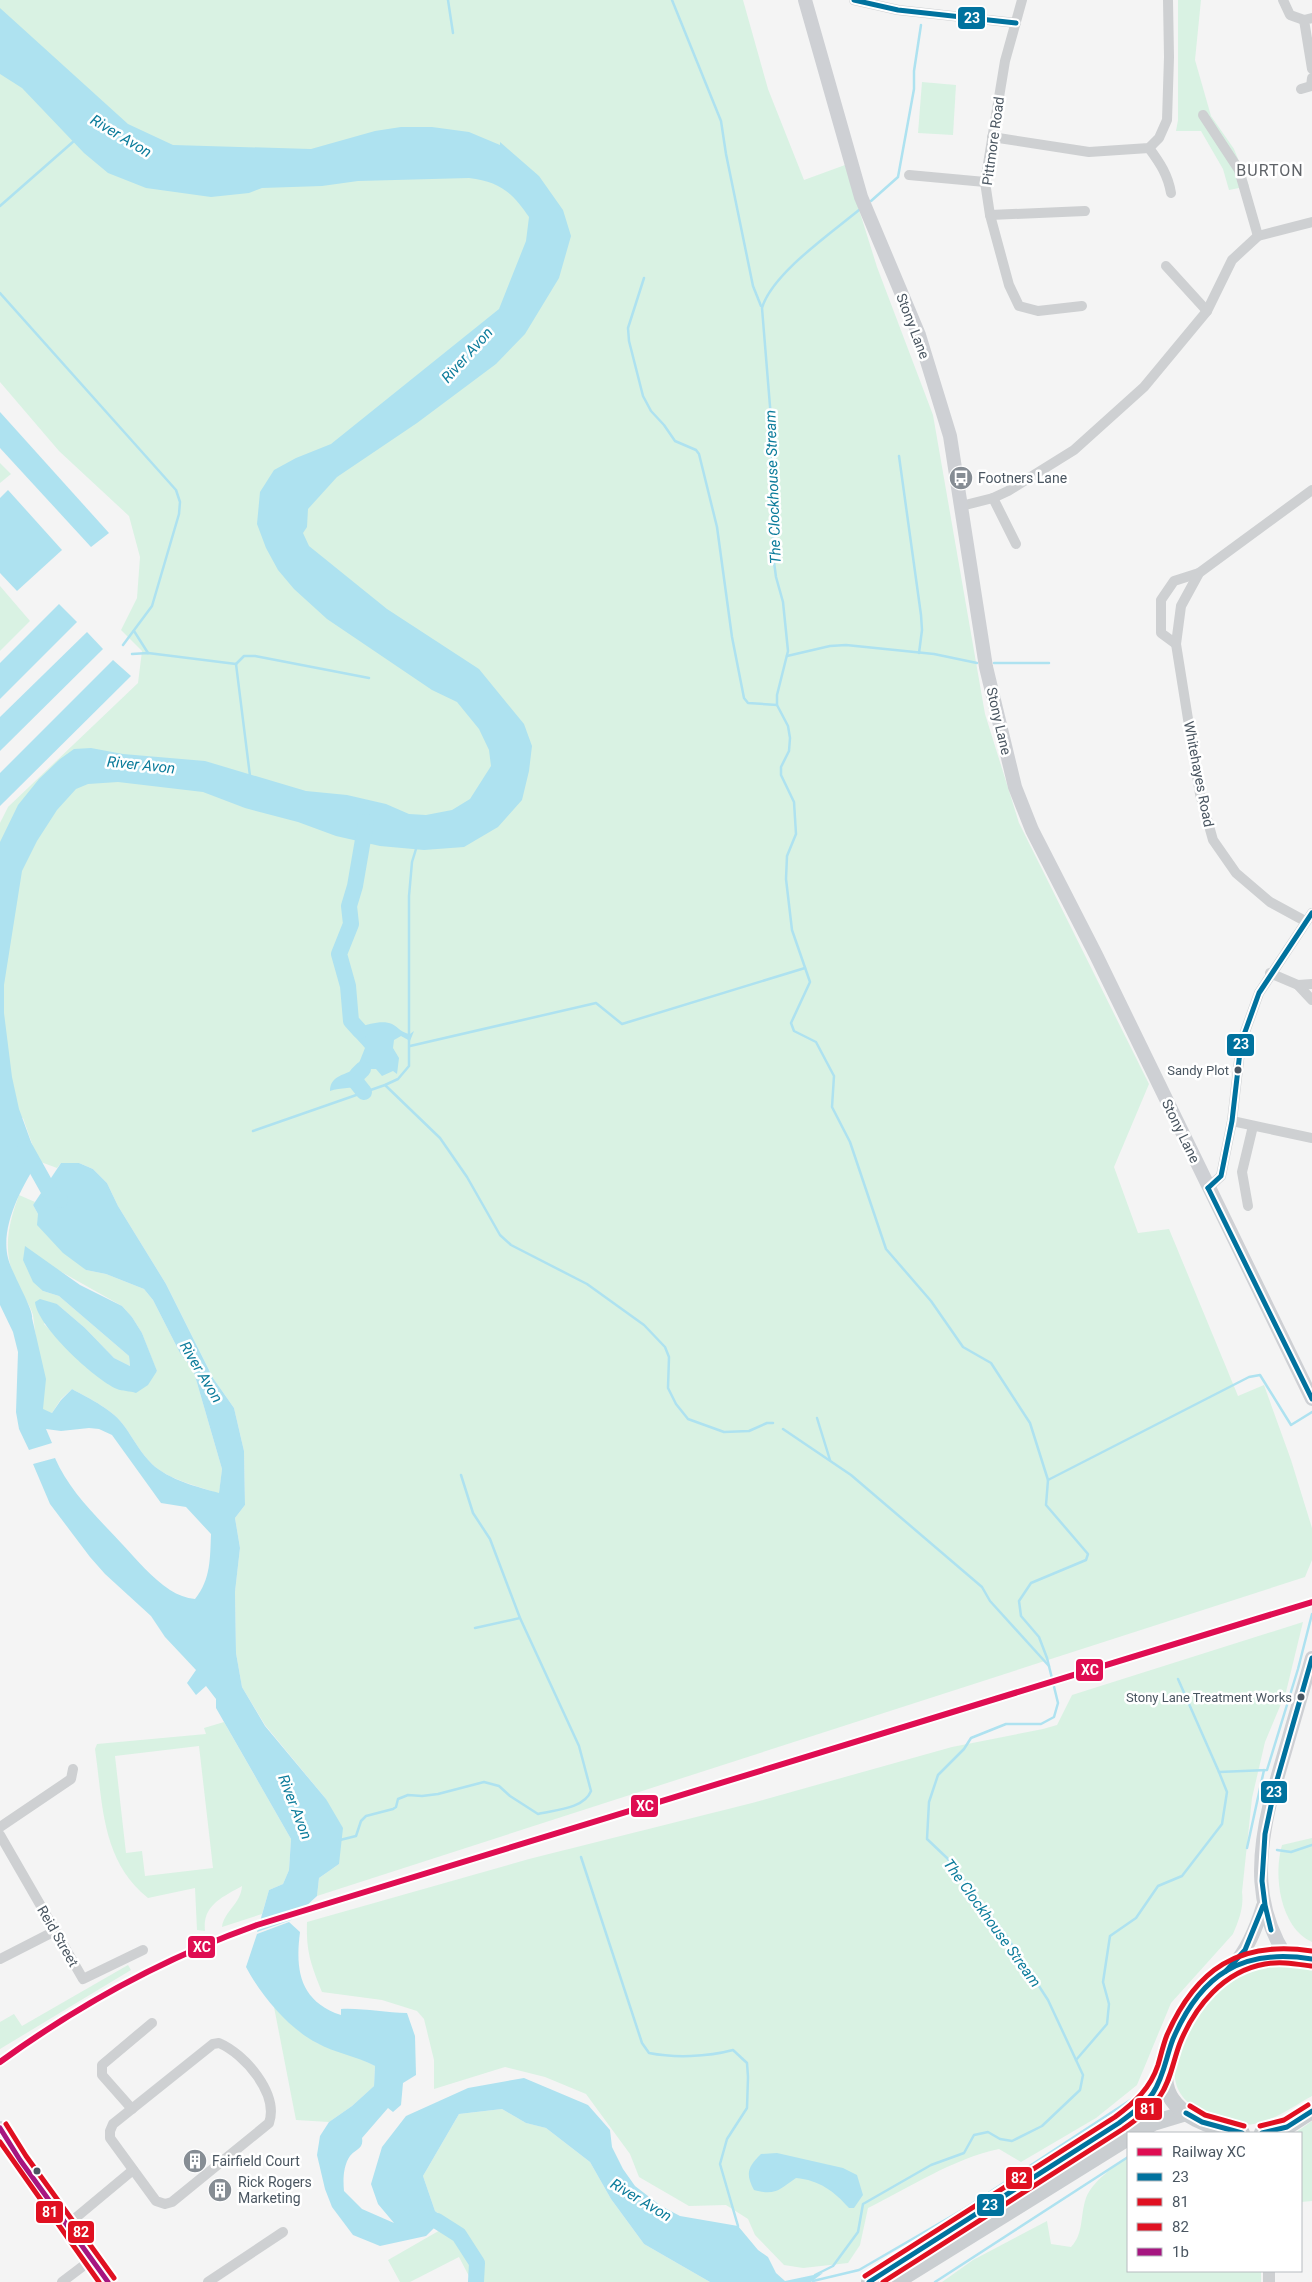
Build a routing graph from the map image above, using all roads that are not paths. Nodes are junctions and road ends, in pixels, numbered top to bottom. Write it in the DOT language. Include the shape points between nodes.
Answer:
graph roads {
  1 [pos="1022,0"];
  2 [pos="1168,0"];
  3 [pos="1283,0"];
  4 [pos="808,1"];
  5 [pos="861,1"];
  6 [pos="1308,19"];
  7 [pos="1016,23"];
  8 [pos="1312,69"];
  9 [pos="1312,78"];
  10 [pos="1301,89"];
  11 [pos="1203,115"];
  12 [pos="992,137"];
  13 [pos="1149,148"];
  14 [pos="909,175"];
  15 [pos="984,182"];
  16 [pos="1171,193"];
  17 [pos="1085,211"];
  18 [pos="990,215"];
  19 [pos="1312,222"];
  20 [pos="1258,236"];
  21 [pos="1166,266"];
  22 [pos="1082,306"];
  23 [pos="1207,311"];
  24 [pos="1312,490"];
  25 [pos="993,498"];
  26 [pos="961,506"];
  27 [pos="1016,544"];
  28 [pos="1199,573"];
  29 [pos="1176,644"];
  30 [pos="1309,917"];
  31 [pos="1270,973"];
  32 [pos="1312,984"];
  33 [pos="1298,985"];
  34 [pos="1312,1000"];
  35 [pos="1232,1122"];
  36 [pos="1253,1126"];
  37 [pos="1312,1138"];
  38 [pos="1208,1188"];
  39 [pos="1248,1206"];
  40 [pos="1312,1399"];
  41 [pos="1312,1658"];
  42 [pos="73,1768"];
  43 [pos="0,1827"];
  44 [pos="0,1835"];
  45 [pos="1263,1906"];
  46 [pos="54,1931"];
  47 [pos="143,1950"];
  48 [pos="1285,1955"];
  49 [pos="0,1959"];
  50 [pos="1312,1959"];
  51 [pos="1232,1967"];
  52 [pos="152,2023"];
  53 [pos="1166,2058"];
  54 [pos="132,2109"];
  55 [pos="1312,2111"];
  56 [pos="1186,2113"];
  57 [pos="0,2128"];
  58 [pos="1138,2132"];
  59 [pos="1238,2132"];
  60 [pos="1268,2132"];
  61 [pos="1127,2139"];
  62 [pos="133,2170"];
  63 [pos="67,2225"];
  64 [pos="283,2232"];
  65 [pos="91,2260"];
  66 [pos="62,2282"];
  67 [pos="108,2282"];
  68 [pos="208,2282"];
  69 [pos="869,2282"];
  70 [pos="896,2282"];
  1 -- 7 [label="street, Pittmore Road"];
  2 -- 13 [label="street" via="1167,120 1159,138"];
  3 -- 6 [label="street" via="1290,16"];
  4 -- 26 [label="main road, Stony Lane" via="861,197 919,335 950,436"];
  5 -- 7 [label="street" via="898,10"];
  6 -- 8 [label="street"];
  7 -- 12 [label="street, Pittmore Road" via="1005,61"];
  9 -- 10 [label="street" via="1311,86"];
  11 -- 20 [label="street" via="1239,170"];
  12 -- 13 [label="street" via="1089,152"];
  12 -- 15 [label="street, Pittmore Road"];
  13 -- 16 [label="street" via="1163,167"];
  14 -- 15 [label="street"];
  15 -- 18 [label="street, Pittmore Road"];
  17 -- 18 [label="street"];
  18 -- 22 [label="street, Pittmore Road" via="1009,285 1019,306 1038,310"];
  19 -- 20 [label="street"];
  20 -- 23 [label="street" via="1232,260"];
  21 -- 23 [label="street"];
  23 -- 25 [label="street" via="1144,387 1074,450"];
  24 -- 28 [label="street, Whitehayes Road"];
  25 -- 26 [label="street"];
  25 -- 27 [label="street"];
  26 -- 38 [label="main road, Stony Lane" via="986,667 1015,787 1032,830"];
  28 -- 29 [label="street, Whitehayes Road" via="1181,606"];
  28 -- 29 [label="street, Whitehayes Road" via="1174,581 1161,600 1161,633"];
  29 -- 30 [label="street, Whitehayes Road" via="1200,794 1213,840 1236,873 1270,902"];
  30 -- 31 [label="street"];
  31 -- 33 [label="street"];
  31 -- 35 [label="street" via="1240,1043"];
  32 -- 33 [label="street"];
  33 -- 34 [label="street"];
  35 -- 36 [label="street"];
  35 -- 38 [label="street" via="1221,1176"];
  36 -- 37 [label="street"];
  36 -- 39 [label="street" via="1242,1172"];
  38 -- 40 [label="main road, Stony Lane"];
  41 -- 45 [label="main road" via="1264,1825"];
  42 -- 43 [label="street" via="71,1779"];
  44 -- 46 [label="street, Reid Street"];
  45 -- 48 [label="main road" via="1272,1934"];
  45 -- 51 [label="main road" via="1243,1954"];
  46 -- 47 [label="street, Reid Street" via="83,1980"];
  46 -- 49 [label="street"];
  48 -- 50 [label="main road"];
  48 -- 51 [label="main road" via="1252,1957"];
  51 -- 53 [label="main road" via="1200,1994 1180,2025"];
  52 -- 54 [label="street" via="102,2065 102,2075"];
  53 -- 56 [label="main road" via="1166,2085 1175,2102"];
  53 -- 69 [label="main road" via="1154,2092 1143,2105"];
  54 -- 62 [label="street" via="113,2124 110,2138"];
  54 -- 62 [label="street" via="212,2044 219,2043 249,2066 261,2082 271,2115 269,2123 172,2202 156,2201"];
  55 -- 60 [label="main road" via="1286,2127"];
  56 -- 58 [label="main road" via="1153,2123"];
  56 -- 59 [label="main road" via="1202,2122"];
  57 -- 63 [label="main road"];
  61 -- 70 [label="main road"];
  62 -- 63 [label="street"];
  63 -- 65 [label="main road"];
  64 -- 68 [label="street"];
  65 -- 66 [label="street"];
  65 -- 67 [label="main road"];
}
